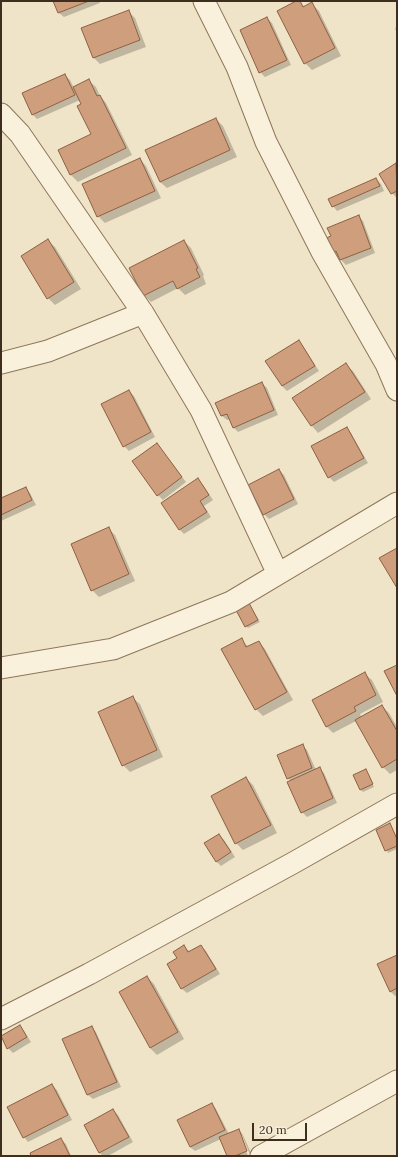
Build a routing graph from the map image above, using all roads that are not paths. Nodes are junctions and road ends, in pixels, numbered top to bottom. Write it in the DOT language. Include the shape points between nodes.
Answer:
graph roads {
  1 [pos="204,1"];
  2 [pos="1,114"];
  3 [pos="143,313"];
  4 [pos="1,363"];
  5 [pos="397,390"];
  6 [pos="397,503"];
  7 [pos="278,574"];
  8 [pos="1,668"];
  9 [pos="397,804"];
  10 [pos="1,1019"];
  11 [pos="397,1081"];
  12 [pos="262,1156"];
  1 -- 5 [label="street" via="237,67 266,142 322,252 383,359"];
  2 -- 3 [label="street" via="20,134"];
  3 -- 4 [label="street" via="48,351"];
  3 -- 7 [label="street" via="201,410"];
  6 -- 7 [label="street"];
  7 -- 8 [label="street" via="231,602 113,649"];
  9 -- 10 [label="street" via="253,886"];
  11 -- 12 [label="street"];
}
